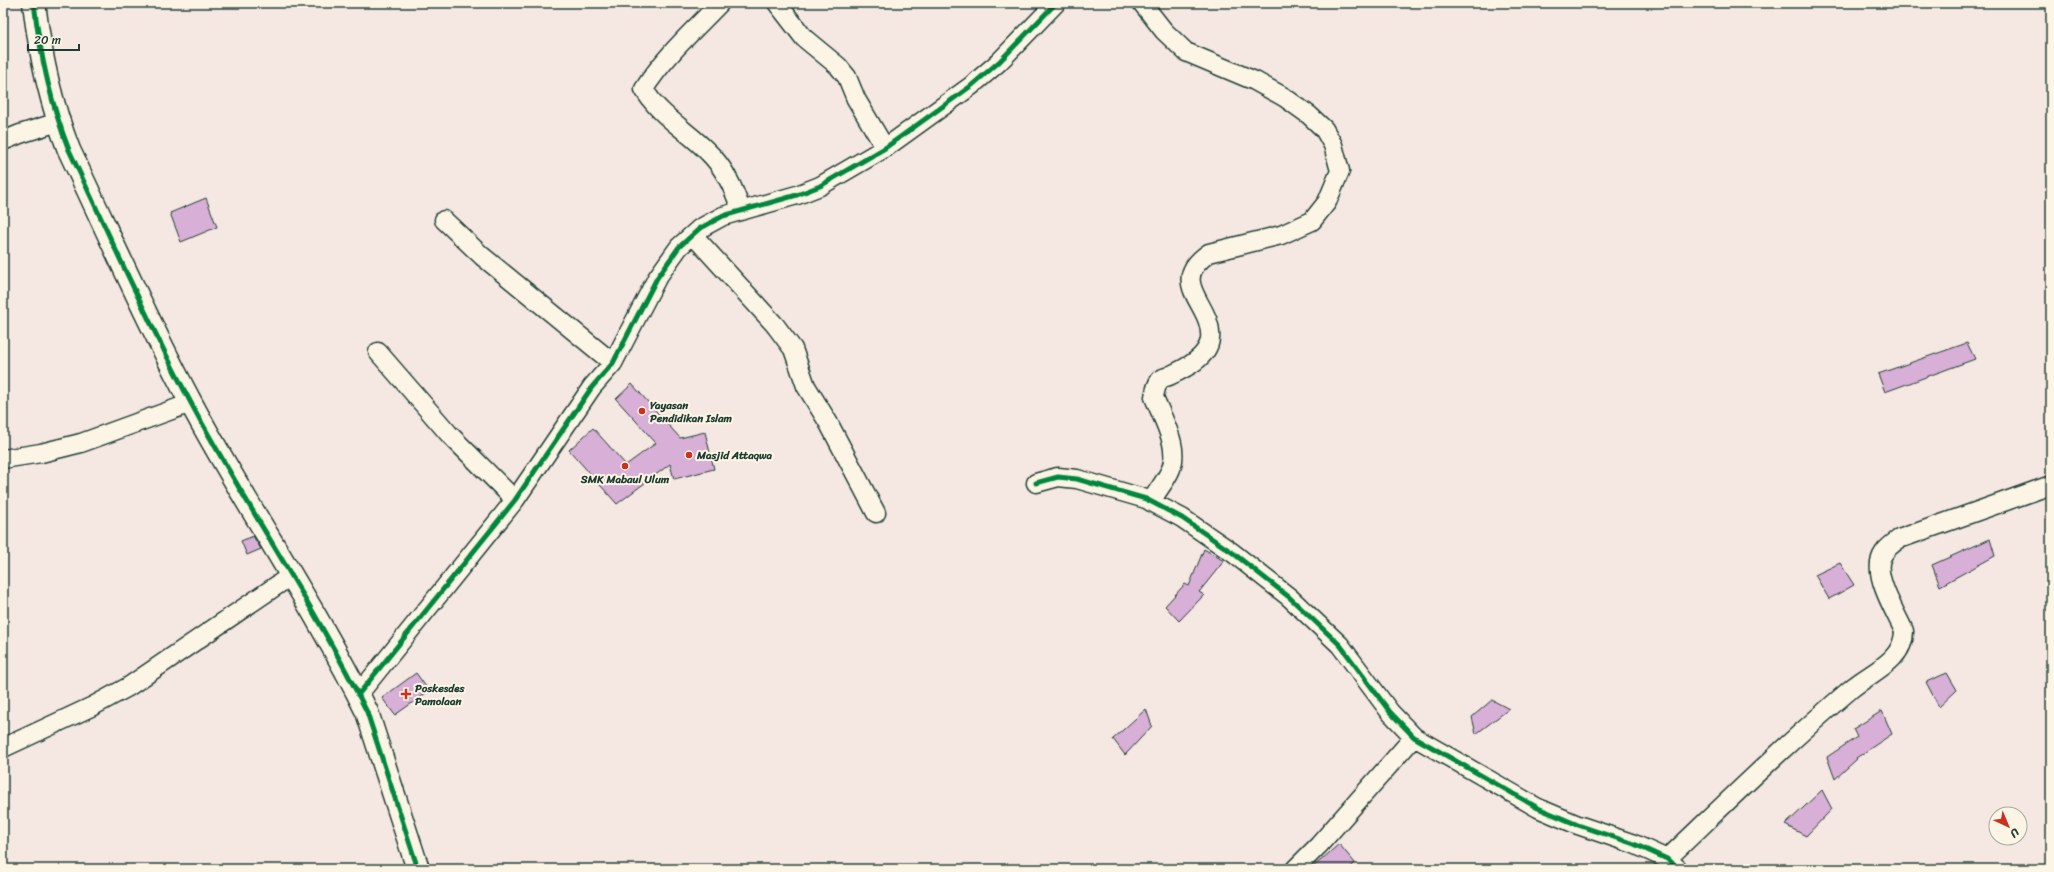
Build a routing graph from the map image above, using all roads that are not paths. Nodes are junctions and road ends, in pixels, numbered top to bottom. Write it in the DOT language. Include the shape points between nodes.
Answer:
graph roads {
  1 [pos="34,3"];
  2 [pos="720,3"];
  3 [pos="777,3"];
  4 [pos="1056,3"];
  5 [pos="1142,3"];
  6 [pos="58,122"];
  7 [pos="3,141"];
  8 [pos="885,148"];
  9 [pos="741,210"];
  10 [pos="444,220"];
  11 [pos="693,235"];
  12 [pos="378,352"];
  13 [pos="613,363"];
  14 [pos="192,403"];
  15 [pos="3,459"];
  16 [pos="1036,483"];
  17 [pos="2051,485"];
  18 [pos="515,500"];
  19 [pos="1152,502"];
  20 [pos="876,513"];
  21 [pos="292,575"];
  22 [pos="358,694"];
  23 [pos="1414,737"];
  24 [pos="3,748"];
  25 [pos="1673,864"];
  26 [pos="418,869"];
  27 [pos="1295,869"];
  1 -- 6 [label="street" via="45,77"];
  2 -- 9 [label="street" via="644,89 674,122 709,152 727,176"];
  3 -- 8 [label="street" via="804,38 838,66 847,78 856,99"];
  4 -- 8 [label="street" via="999,62 971,86"];
  5 -- 19 [label="street" via="1164,31 1186,52 1255,81 1309,115 1324,129 1333,145 1340,170 1327,202 1312,221 1282,235 1209,253 1193,268 1190,275 1194,293 1209,325 1210,339 1206,351 1196,361 1161,379 1155,389 1154,397 1173,447 1174,459 1169,474 1158,488"];
  6 -- 7 [label="street"];
  6 -- 14 [label="street" via="69,150"];
  8 -- 9 [label="street" via="820,186"];
  9 -- 11 [label="street" via="723,216"];
  10 -- 13 [label="street" via="482,256"];
  11 -- 13 [label="street" via="679,247 657,278"];
  11 -- 20 [label="street" via="775,325 793,349 806,386 832,428"];
  12 -- 18 [label="street" via="449,434"];
  13 -- 18 [label="street" via="592,387"];
  14 -- 15 [label="street" via="82,443"];
  14 -- 21 [label="street"];
  16 -- 19 [label="street" via="1058,477 1077,479"];
  17 -- 25 [label="street" via="1899,539 1890,545 1880,562 1880,575 1904,631 1904,640 1899,651 1890,661 1856,684 1797,734"];
  18 -- 22 [label="street"];
  19 -- 23 [label="street" via="1182,518 1233,553 1289,597 1340,646 1390,712"];
  21 -- 22 [label="street"];
  21 -- 24 [label="street" via="128,686 93,706"];
  22 -- 26 [label="street" via="367,712"];
  23 -- 25 [label="street" via="1538,808 1634,844"];
  23 -- 27 [label="street"];
}
